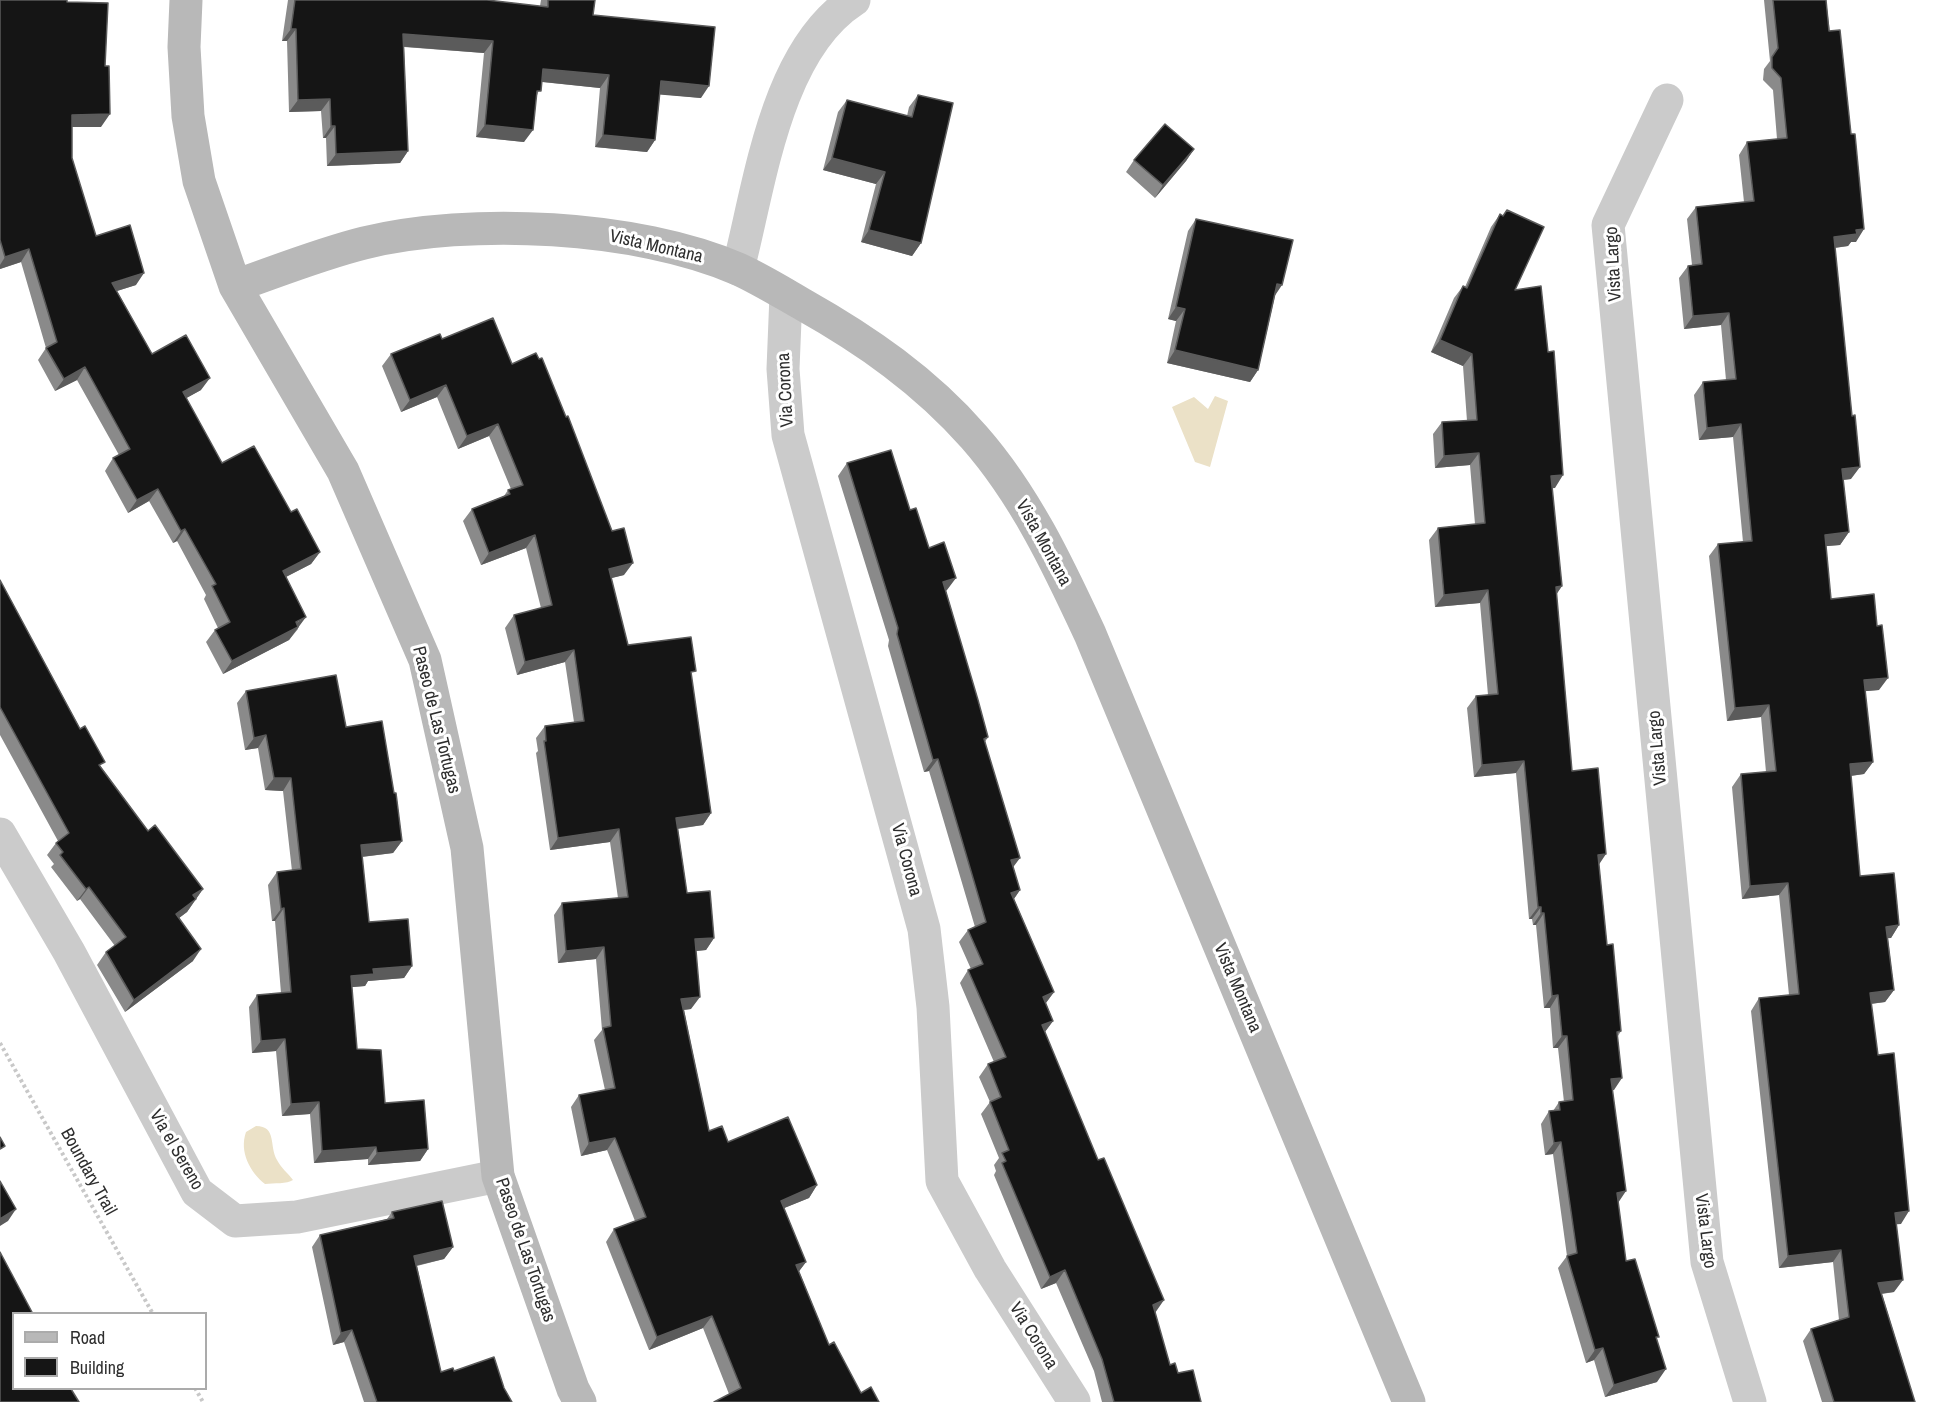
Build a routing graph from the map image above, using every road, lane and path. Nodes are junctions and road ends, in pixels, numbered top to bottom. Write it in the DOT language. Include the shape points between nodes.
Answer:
graph roads {
  1 [pos="186,0"];
  2 [pos="854,0"];
  3 [pos="1666,100"];
  4 [pos="738,269"];
  5 [pos="235,286"];
  6 [pos="786,295"];
  7 [pos="0,834"];
  8 [pos="0,1043"];
  9 [pos="498,1176"];
  10 [pos="152,1312"];
  11 [pos="1074,1401"];
  12 [pos="580,1402"];
  13 [pos="1408,1402"];
  14 [pos="1750,1402"];
  1 -- 5 [label="street, Paseo de Las Tortugas" via="184,47 199,181"];
  2 -- 4 [label="street" via="823,27 795,69 771,136"];
  3 -- 14 [label="street, Vista Largo" via="1608,225 1707,1262"];
  4 -- 5 [label="street, Vista Montana" via="625,237 532,229 454,230 365,243"];
  4 -- 6 [label="street, Vista Montana"];
  5 -- 9 [label="street, Paseo de Las Tortugas" via="343,471 425,660 467,848"];
  6 -- 11 [label="street, Via Corona" via="783,369 788,435 924,929 933,1007 942,1181 990,1269"];
  6 -- 13 [label="street, Vista Montana" via="849,330 908,371 975,437 1024,506 1059,568 1090,634"];
  7 -- 9 [label="street, Via el Sereno" via="69,952 197,1192 235,1221 297,1217"];
  8 -- 10 [label="path, Boundary Trail"];
  9 -- 12 [label="street, Paseo de Las Tortugas"];
}
